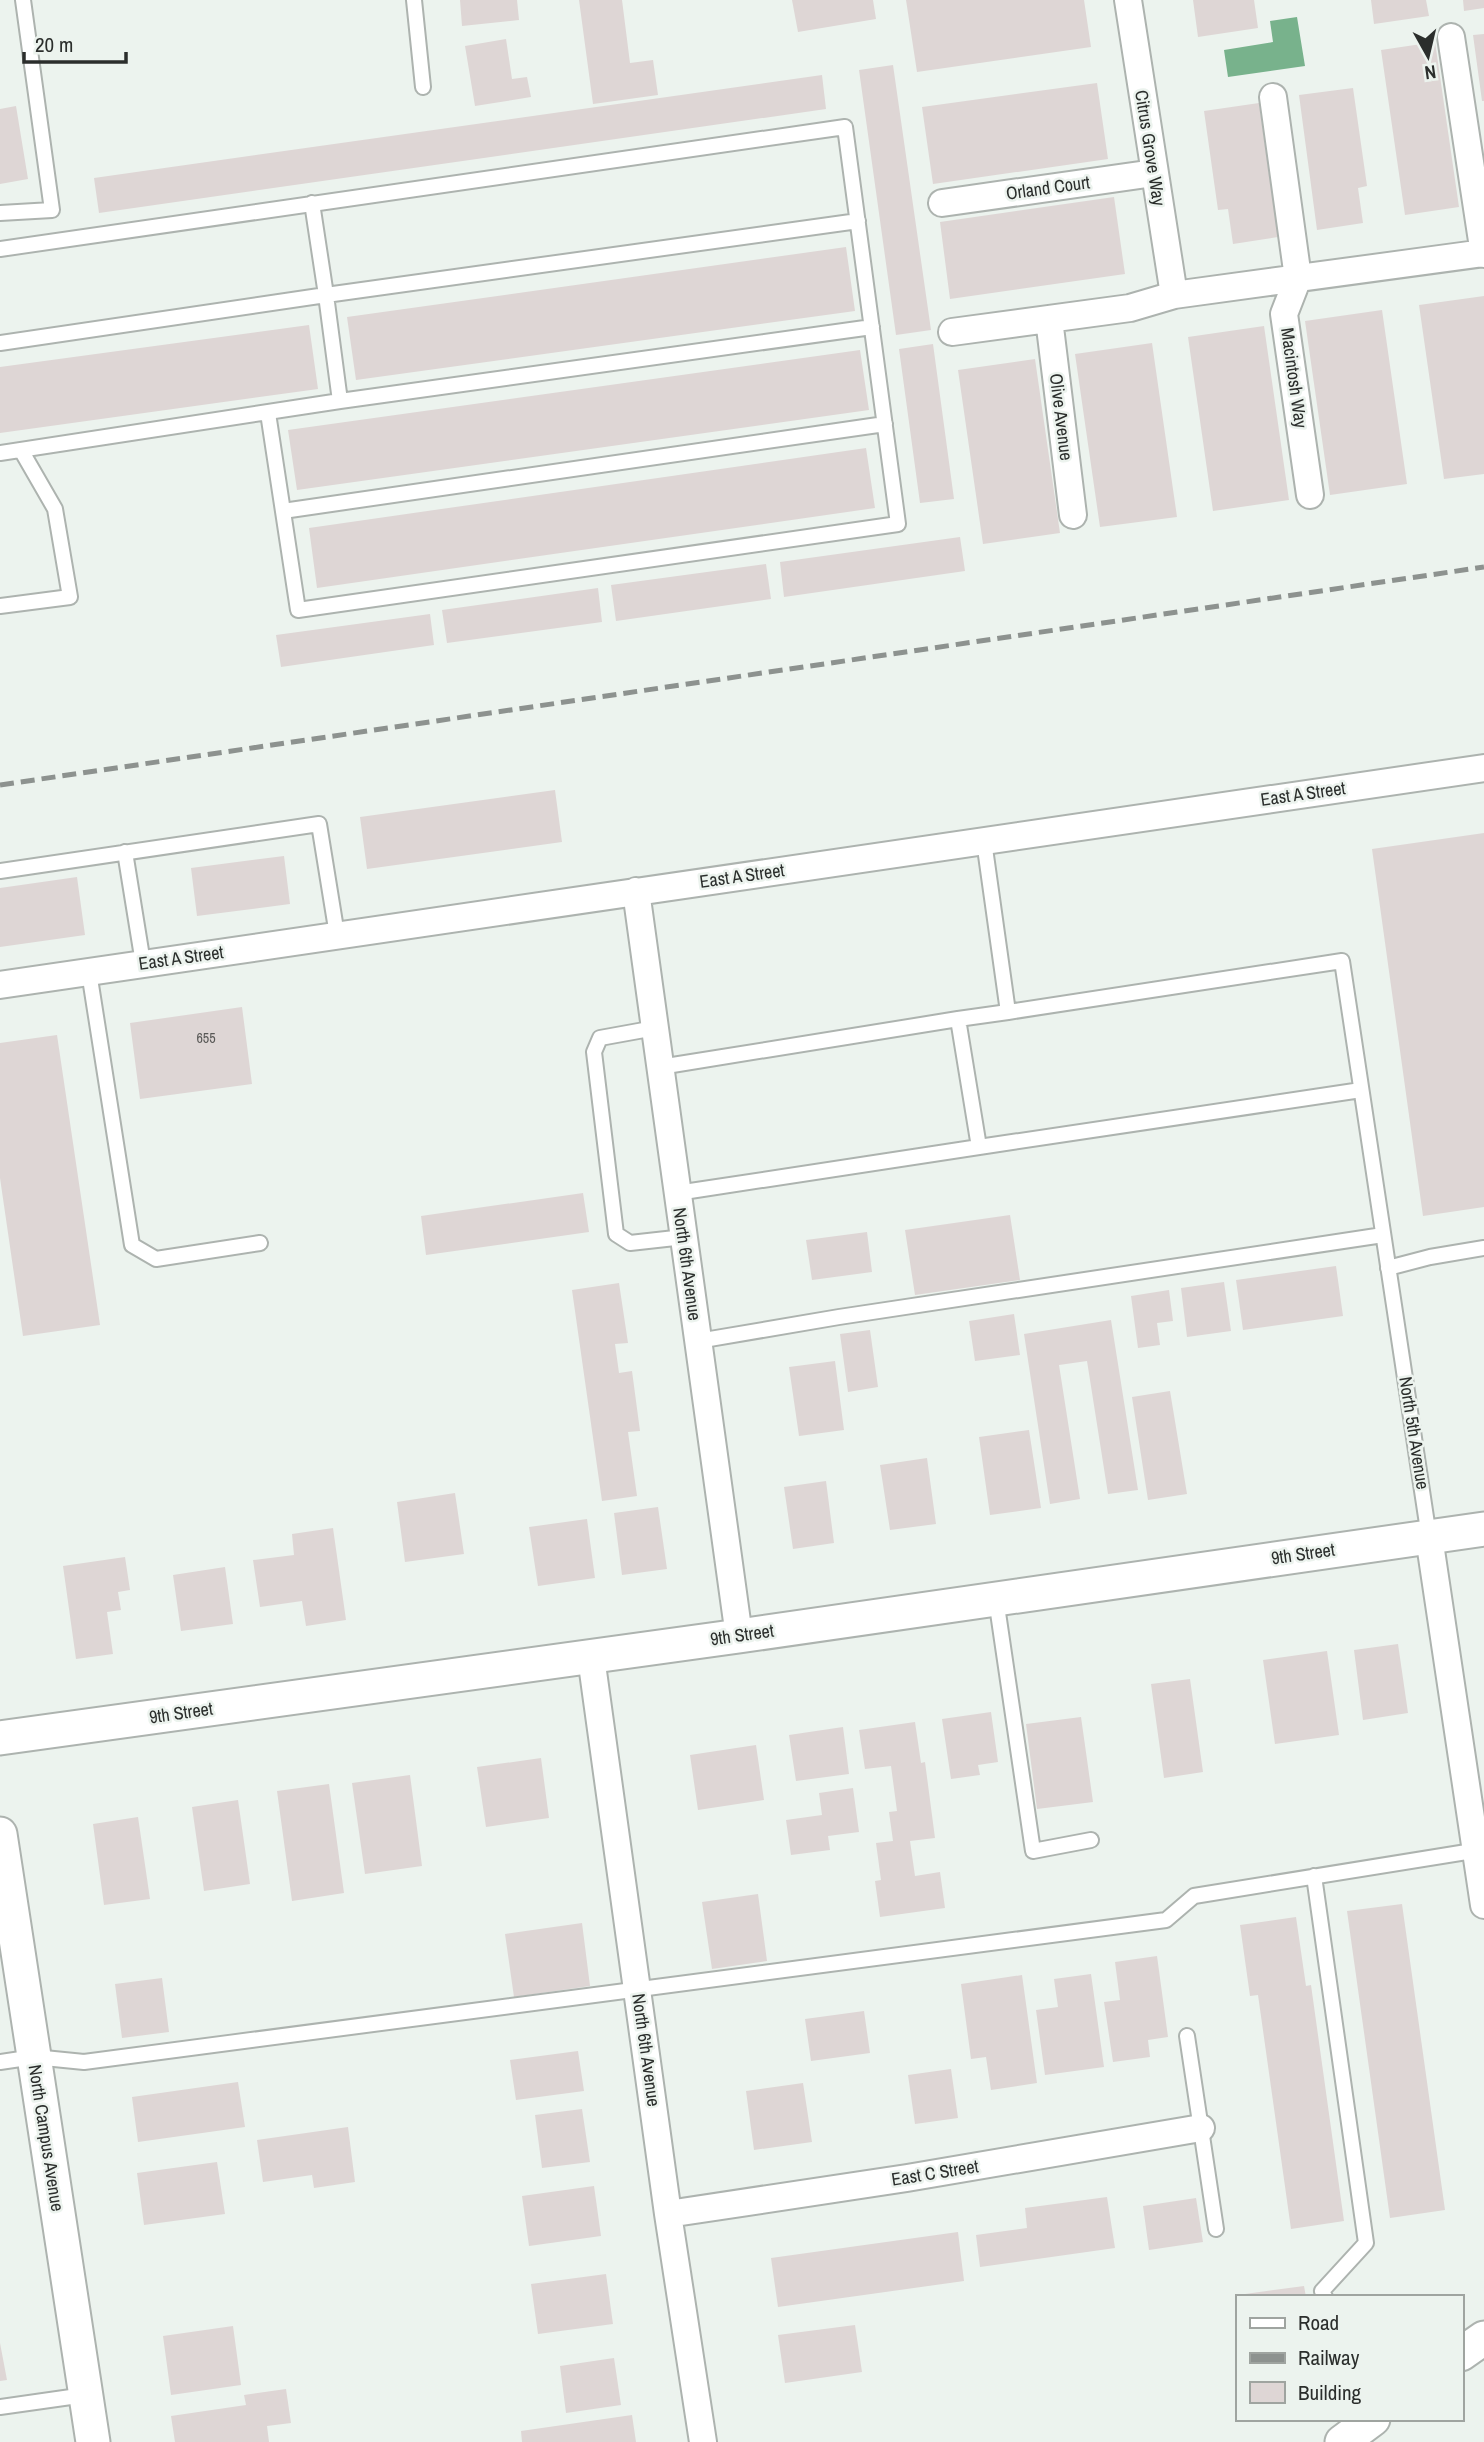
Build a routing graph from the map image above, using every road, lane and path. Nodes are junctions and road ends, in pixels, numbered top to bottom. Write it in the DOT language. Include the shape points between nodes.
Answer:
graph roads {
  1 [pos="23,0"];
  2 [pos="414,0"];
  3 [pos="1128,0"];
  4 [pos="1451,37"];
  5 [pos="423,87"];
  6 [pos="1273,97"];
  7 [pos="1154,173"];
  8 [pos="312,203"];
  9 [pos="942,203"];
  10 [pos="0,213"];
  11 [pos="858,221"];
  12 [pos="0,249"];
  13 [pos="1484,254"];
  14 [pos="1298,278"];
  15 [pos="326,295"];
  16 [pos="1174,295"];
  17 [pos="1049,319"];
  18 [pos="872,327"];
  19 [pos="952,332"];
  20 [pos="0,343"];
  21 [pos="340,401"];
  22 [pos="268,413"];
  23 [pos="885,424"];
  24 [pos="21,450"];
  25 [pos="0,453"];
  26 [pos="1310,495"];
  27 [pos="282,511"];
  28 [pos="1073,515"];
  29 [pos="0,606"];
  30 [pos="1484,768"];
  31 [pos="984,841"];
  32 [pos="125,852"];
  33 [pos="0,871"];
  34 [pos="636,891"];
  35 [pos="337,935"];
  36 [pos="143,964"];
  37 [pos="89,972"];
  38 [pos="0,985"];
  39 [pos="1007,1012"];
  40 [pos="958,1019"];
  41 [pos="655,1028"];
  42 [pos="660,1067"];
  43 [pos="1362,1090"];
  44 [pos="979,1147"];
  45 [pos="677,1193"];
  46 [pos="1383,1235"];
  47 [pos="684,1237"];
  48 [pos="260,1243"];
  49 [pos="1484,1248"];
  50 [pos="1388,1268"];
  51 [pos="698,1341"];
  52 [pos="1484,1529"];
  53 [pos="1429,1536"];
  54 [pos="995,1598"];
  55 [pos="739,1636"];
  56 [pos="591,1657"];
  57 [pos="0,1738"];
  58 [pos="0,1834"];
  59 [pos="1091,1840"];
  60 [pos="1480,1850"];
  61 [pos="1314,1876"];
  62 [pos="1484,1905"];
  63 [pos="637,1990"];
  64 [pos="1187,2036"];
  65 [pos="34,2057"];
  66 [pos="0,2062"];
  67 [pos="1201,2128"];
  68 [pos="668,2214"];
  69 [pos="1216,2229"];
  70 [pos="1324,2295"];
  71 [pos="1484,2338"];
  72 [pos="1463,2353"];
  73 [pos="85,2395"];
  74 [pos="0,2407"];
  75 [pos="1370,2421"];
  76 [pos="93,2442"];
  77 [pos="704,2442"];
  78 [pos="1342,2442"];
  1 -- 10 [label="lane" via="52,210"];
  2 -- 5 [label="lane"];
  3 -- 7 [label="street, Citrus Grove Way"];
  4 -- 13 [label="street"];
  6 -- 14 [label="street, Macintosh Way"];
  7 -- 9 [label="street, Orland Court"];
  7 -- 16 [label="street, Citrus Grove Way"];
  8 -- 11 [label="lane" via="845,127"];
  8 -- 12 [label="lane"];
  8 -- 15 [label="lane"];
  11 -- 15 [label="lane"];
  11 -- 18 [label="lane"];
  13 -- 14 [label="street"];
  14 -- 16 [label="street"];
  14 -- 26 [label="street, Macintosh Way" via="1284,314"];
  15 -- 20 [label="lane"];
  15 -- 21 [label="lane"];
  16 -- 17 [label="street" via="1130,308"];
  17 -- 19 [label="street"];
  17 -- 28 [label="street, Olive Avenue"];
  18 -- 21 [label="lane"];
  18 -- 23 [label="lane"];
  21 -- 22 [label="lane"];
  22 -- 24 [label="lane"];
  22 -- 27 [label="lane"];
  23 -- 27 [label="lane"];
  23 -- 27 [label="lane" via="898,524 298,610"];
  24 -- 25 [label="lane"];
  24 -- 29 [label="lane" via="55,509 70,597"];
  30 -- 31 [label="street, East A Street"];
  31 -- 34 [label="street, East A Street"];
  31 -- 39 [label="lane"];
  32 -- 33 [label="lane"];
  32 -- 35 [label="lane" via="319,824"];
  32 -- 36 [label="lane"];
  34 -- 35 [label="street, East A Street"];
  34 -- 41 [label="street, North 6th Avenue"];
  35 -- 36 [label="street, East A Street"];
  36 -- 37 [label="street, East A Street"];
  37 -- 38 [label="street, East A Street"];
  37 -- 48 [label="lane" via="132,1245 156,1259"];
  39 -- 40 [label="lane"];
  39 -- 43 [label="lane, North 5th Avenue" via="1342,961"];
  40 -- 42 [label="lane"];
  40 -- 44 [label="lane"];
  41 -- 42 [label="street, North 6th Avenue"];
  41 -- 47 [label="lane" via="600,1038 594,1052 616,1234 630,1243"];
  42 -- 45 [label="street, North 6th Avenue"];
  43 -- 44 [label="lane"];
  43 -- 46 [label="lane, North 5th Avenue"];
  44 -- 45 [label="lane"];
  45 -- 47 [label="street, North 6th Avenue"];
  46 -- 50 [label="lane, North 5th Avenue"];
  46 -- 51 [label="lane"];
  47 -- 51 [label="street, North 6th Avenue"];
  49 -- 50 [label="lane"];
  50 -- 53 [label="lane, North 5th Avenue"];
  51 -- 55 [label="street, North 6th Avenue"];
  52 -- 53 [label="street, 9th Street"];
  53 -- 54 [label="street, 9th Street"];
  53 -- 60 [label="street, North 5th Avenue"];
  54 -- 55 [label="street, 9th Street"];
  54 -- 59 [label="lane" via="1033,1850"];
  55 -- 56 [label="street, 9th Street"];
  56 -- 57 [label="street, 9th Street"];
  56 -- 63 [label="street, North 6th Avenue"];
  58 -- 65 [label="street, North Campus Avenue"];
  60 -- 61 [label="lane"];
  60 -- 62 [label="street, North 5th Avenue"];
  61 -- 63 [label="lane" via="1194,1896 1166,1920"];
  61 -- 70 [label="lane" via="1366,2243 1321,2291"];
  63 -- 65 [label="lane" via="85,2062"];
  63 -- 68 [label="street, North 6th Avenue"];
  64 -- 67 [label="lane"];
  65 -- 66 [label="lane"];
  65 -- 73 [label="street, North Campus Avenue"];
  67 -- 68 [label="street, East C Street"];
  67 -- 69 [label="lane"];
  68 -- 77 [label="street, North 6th Avenue"];
  71 -- 72 [label="street"];
  73 -- 74 [label="lane"];
  73 -- 76 [label="street, North Campus Avenue"];
  75 -- 78 [label="street"];
}
